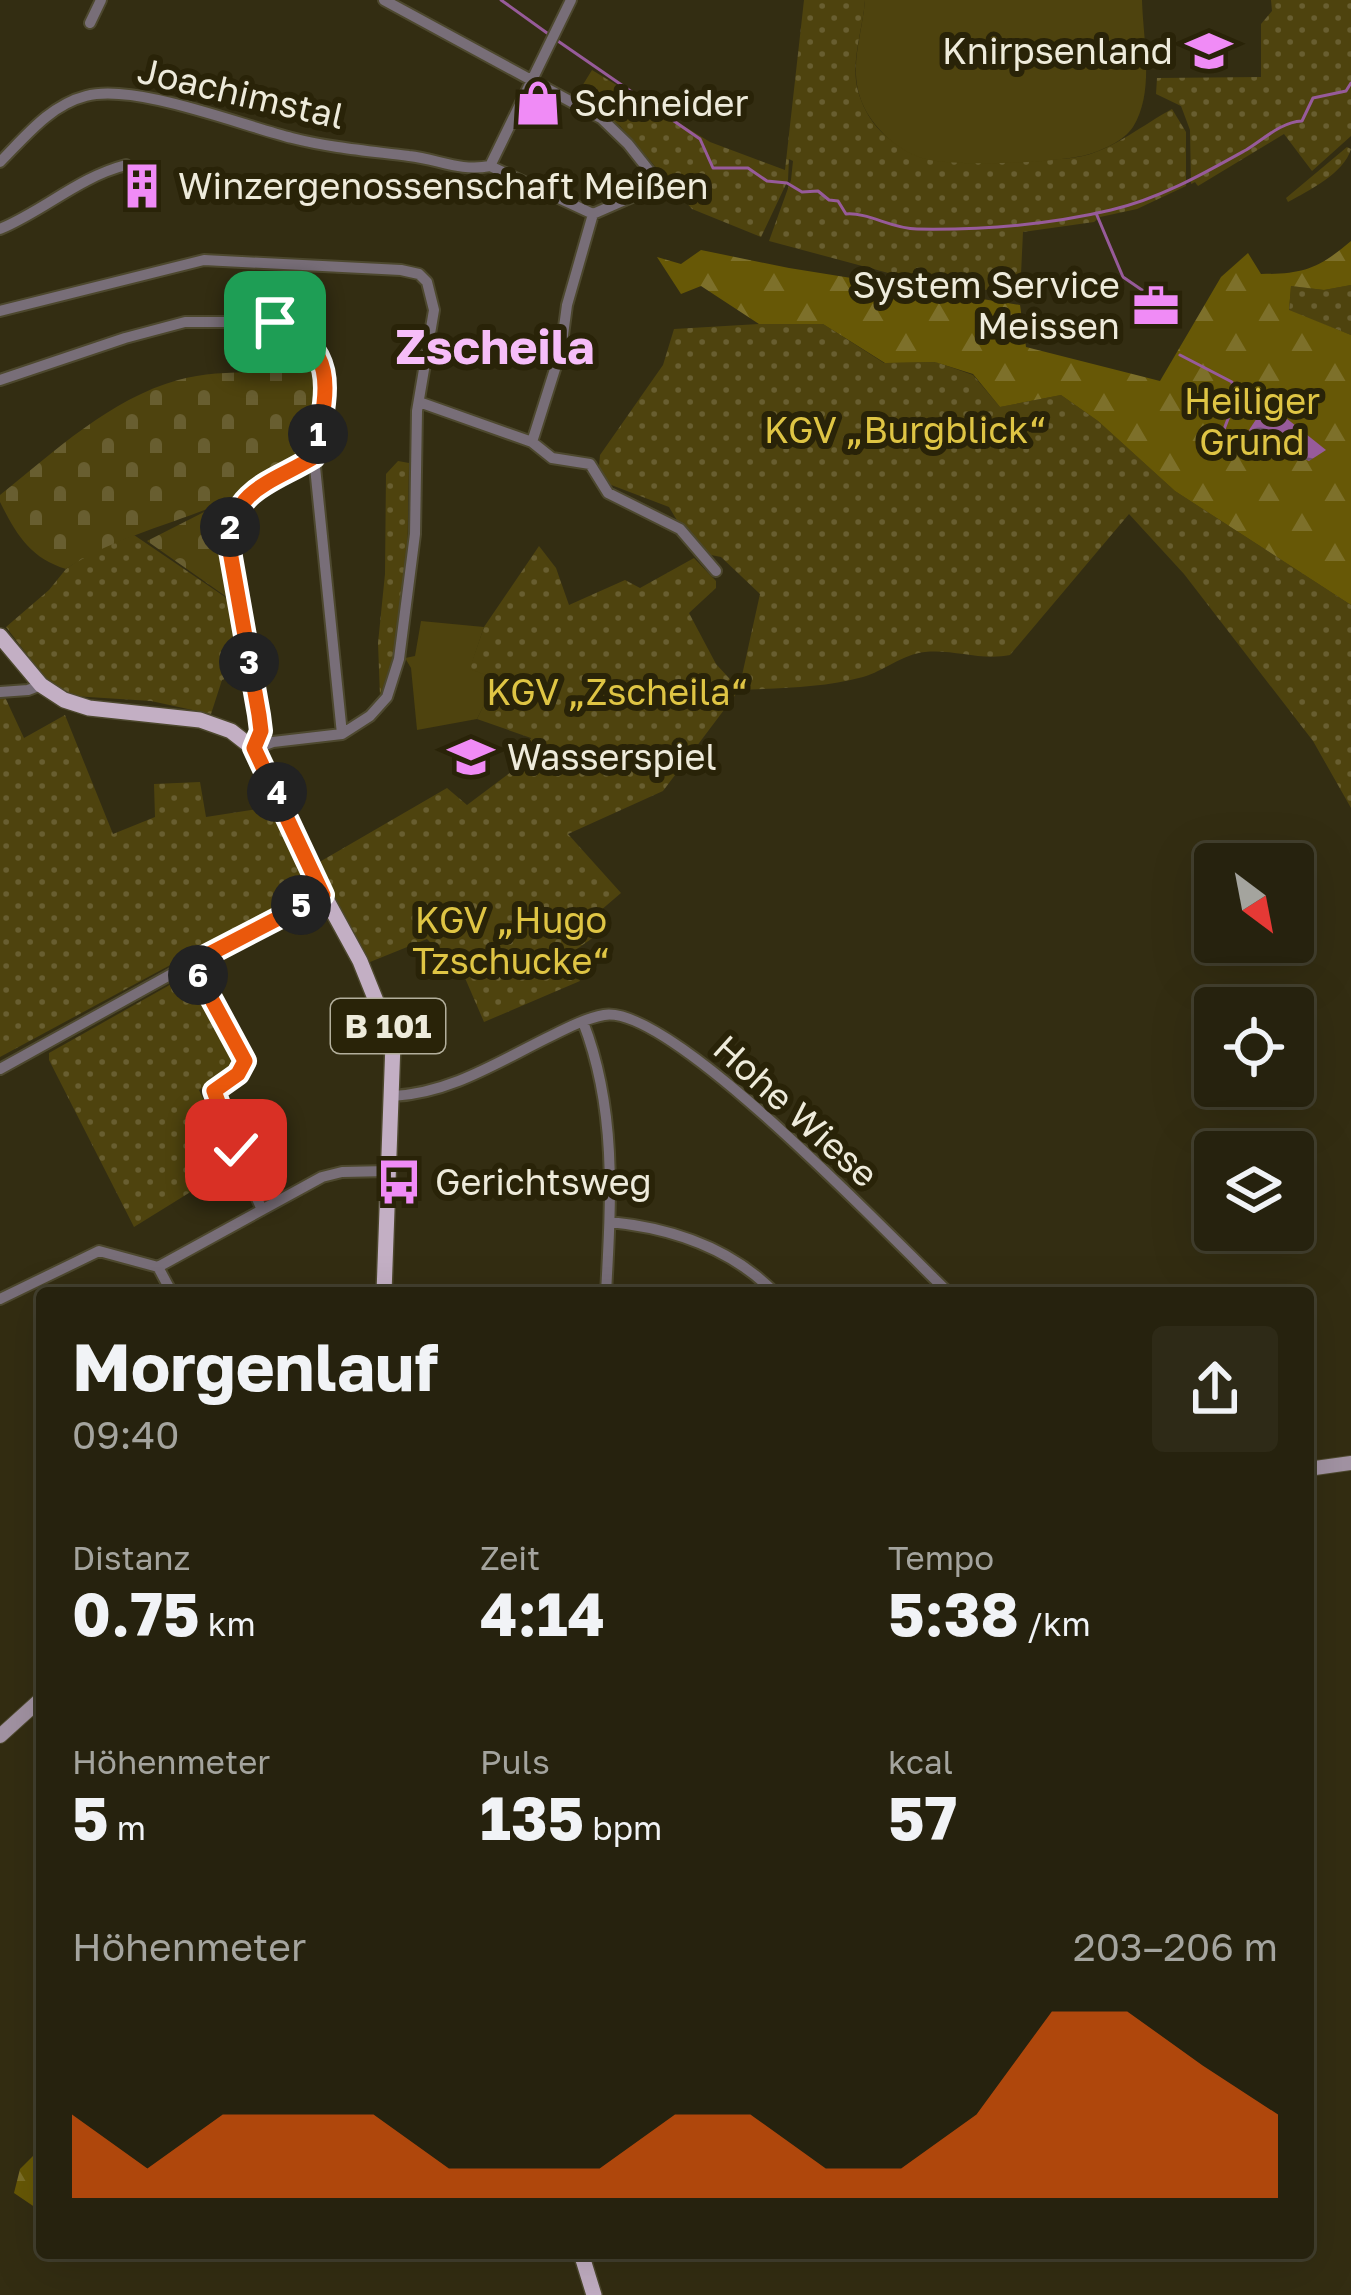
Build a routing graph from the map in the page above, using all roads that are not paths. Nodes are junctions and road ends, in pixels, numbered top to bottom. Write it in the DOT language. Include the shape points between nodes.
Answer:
graph roads {
  1 [pos="101,0"];
  2 [pos="384,0"];
  3 [pos="571,0"];
  4 [pos="90,23"];
  5 [pos="532,79"];
  6 [pos="0,162"];
  7 [pos="126,165"];
  8 [pos="490,166"];
  9 [pos="593,214"];
  10 [pos="0,229"];
  11 [pos="0,310"];
  12 [pos="0,380"];
  13 [pos="419,402"];
  14 [pos="532,442"];
  15 [pos="314,457"];
  16 [pos="716,571"];
  17 [pos="0,636"];
  18 [pos="40,685"];
  19 [pos="0,692"];
  20 [pos="342,734"];
  21 [pos="254,748"];
  22 [pos="323,895"];
  23 [pos="192,963"];
  24 [pos="583,1022"];
  25 [pos="0,1069"];
  26 [pos="393,1096"];
  27 [pos="389,1171"];
  28 [pos="262,1210"];
  29 [pos="610,1222"];
  30 [pos="158,1267"];
  31 [pos="169,1287"];
  32 [pos="384,1287"];
  33 [pos="606,1287"];
  34 [pos="767,1287"];
  35 [pos="943,1287"];
  36 [pos="0,1299"];
  37 [pos="1351,1463"];
  38 [pos="1314,1468"];
  39 [pos="36,1703"];
  40 [pos="0,1736"];
  41 [pos="583,2259"];
  42 [pos="594,2295"];
  1 -- 4 [label="street"];
  2 -- 5 [label="street"];
  3 -- 5 [label="street"];
  5 -- 8 [label="street"];
  5 -- 9 [label="street" via="601,118 666,192"];
  6 -- 8 [label="street, Joachimstal" via="64,105 109,93 364,153"];
  7 -- 10 [label="street"];
  8 -- 9 [label="street, Joachimstal"];
  9 -- 14 [label="street"];
  11 -- 13 [label="street" via="204,260 401,270 419,274 434,298"];
  12 -- 15 [label="street" via="184,322 275,322 301,332 321,362 328,388"];
  13 -- 14 [label="street"];
  13 -- 20 [label="street" via="416,534 399,659 387,697"];
  14 -- 16 [label="street" via="551,458 590,464 608,493 680,529"];
  15 -- 20 [label="street"];
  15 -- 21 [label="street" via="247,496 229,531 261,731"];
  17 -- 18 [label="main road"];
  18 -- 19 [label="street"];
  18 -- 21 [label="main road" via="83,707 200,721"];
  20 -- 21 [label="street"];
  21 -- 22 [label="main road, B 101"];
  22 -- 23 [label="street"];
  22 -- 26 [label="main road, B 101" via="385,1015"];
  23 -- 25 [label="street"];
  23 -- 28 [label="street" via="245,1061 214,1091 215,1102"];
  24 -- 26 [label="street" via="447,1088"];
  24 -- 29 [label="street" via="606,1107"];
  24 -- 35 [label="street, Hohe Wiese" via="624,1017 705,1065 774,1121"];
  26 -- 27 [label="main road, B 101"];
  27 -- 28 [label="street" via="331,1174"];
  27 -- 32 [label="main road, B 101"];
  28 -- 30 [label="street"];
  29 -- 33 [label="street"];
  29 -- 34 [label="street" via="689,1239"];
  30 -- 31 [label="street"];
  30 -- 36 [label="street" via="92,1252"];
  37 -- 38 [label="main road"];
  39 -- 40 [label="main road"];
  41 -- 42 [label="main road"];
}
